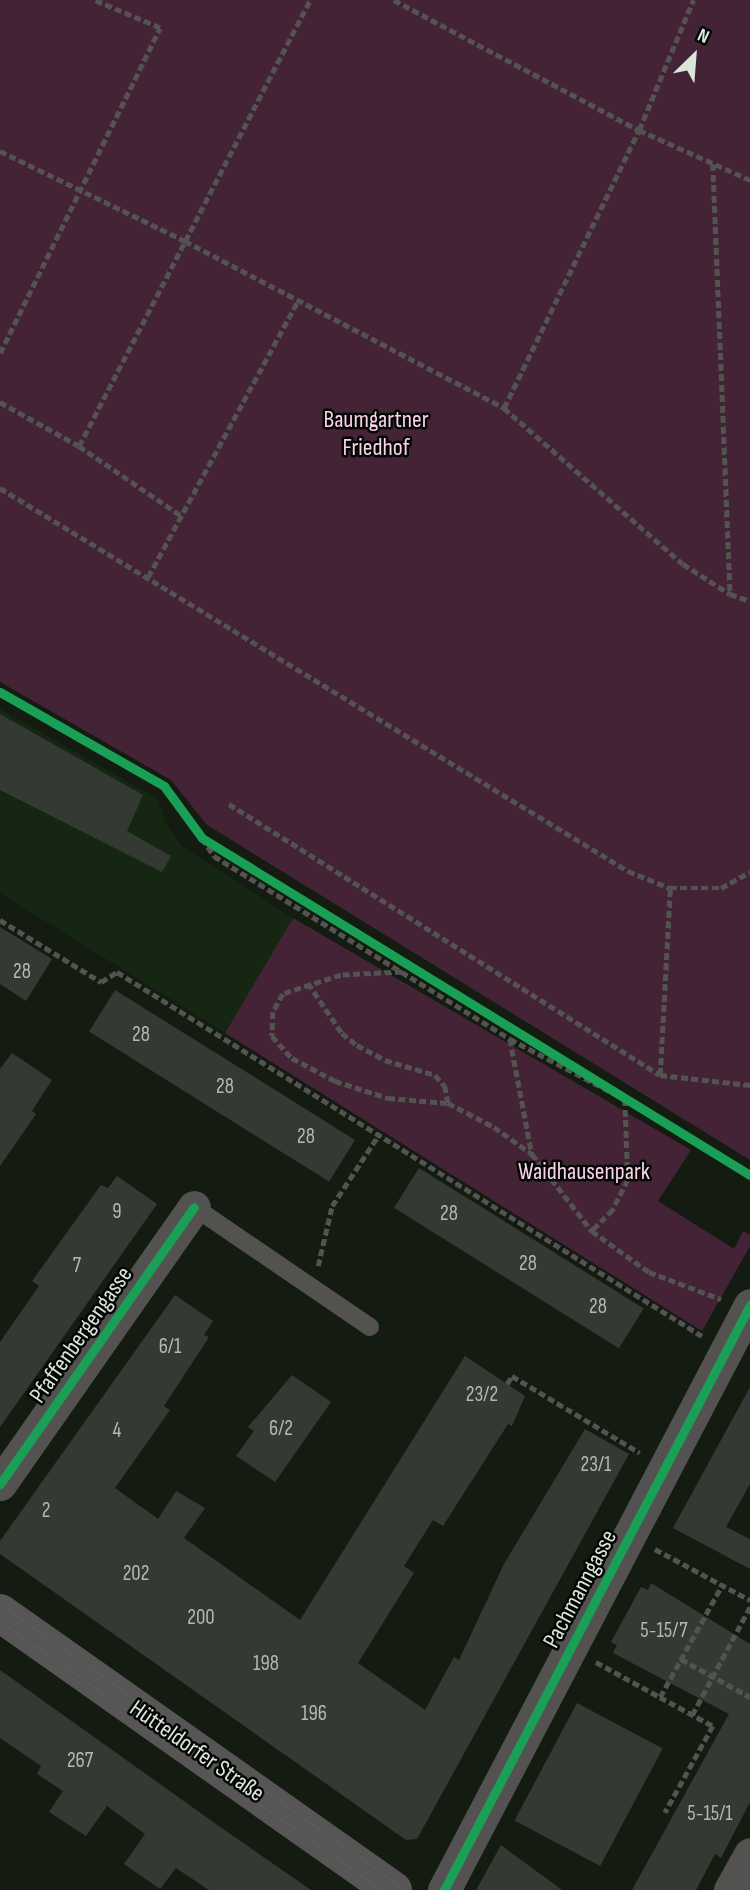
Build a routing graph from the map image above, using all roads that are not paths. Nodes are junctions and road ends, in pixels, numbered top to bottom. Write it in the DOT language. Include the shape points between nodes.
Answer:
graph roads {
  1 [pos="194,1208"];
  2 [pos="749,1307"];
  3 [pos="370,1327"];
  4 [pos="0,1484"];
  5 [pos="0,1613"];
  6 [pos="750,1854"];
  7 [pos="393,1890"];
  8 [pos="444,1890"];
  9 [pos="730,1890"];
  1 -- 3 [label="lane"];
  1 -- 4 [label="street, Pfaffenbergengasse"];
  2 -- 8 [label="street, Pachmanngasse"];
  5 -- 7 [label="main road, Hütteldorfer Straße"];
  6 -- 9 [label="street"];
}
